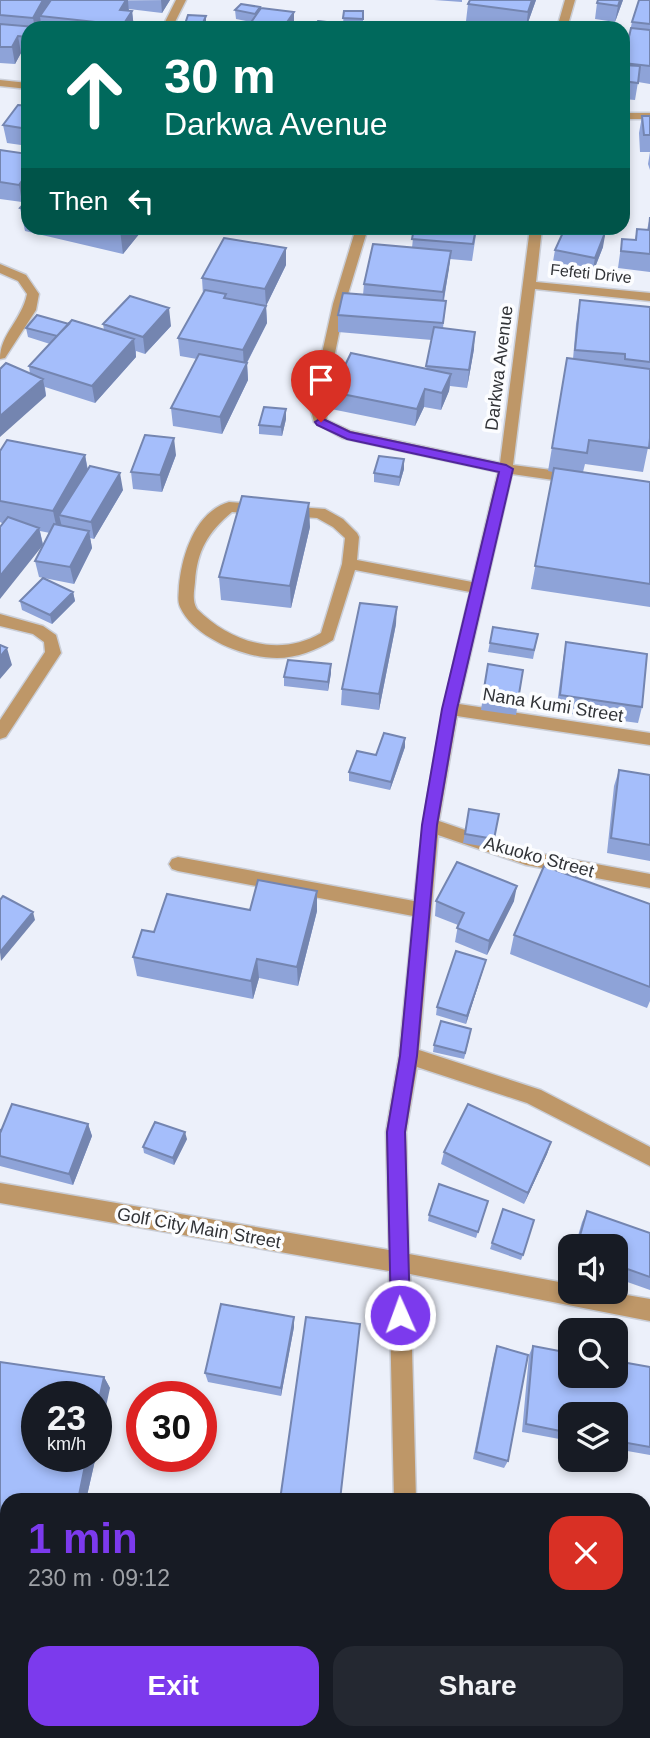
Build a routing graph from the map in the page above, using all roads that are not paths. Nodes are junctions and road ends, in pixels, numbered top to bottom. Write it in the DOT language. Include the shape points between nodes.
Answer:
graph roads {
  1 [pos="181,0"];
  2 [pos="570,0"];
  3 [pos="170,21"];
  4 [pos="564,21"];
  5 [pos="0,83"];
  6 [pos="21,85"];
  7 [pos="630,116"];
  8 [pos="650,117"];
  9 [pos="360,235"];
  10 [pos="535,235"];
  11 [pos="0,268"];
  12 [pos="528,285"];
  13 [pos="650,297"];
  14 [pos="0,355"];
  15 [pos="506,469"];
  16 [pos="585,479"];
  17 [pos="349,564"];
  18 [pos="478,588"];
  19 [pos="0,620"];
  20 [pos="450,709"];
  21 [pos="0,733"];
  22 [pos="650,739"];
  23 [pos="430,825"];
  24 [pos="178,864"];
  25 [pos="650,881"];
  26 [pos="421,911"];
  27 [pos="409,1056"];
  28 [pos="650,1157"];
  29 [pos="0,1194"];
  30 [pos="399,1262"];
  31 [pos="650,1310"];
  32 [pos="405,1493"];
  1 -- 3 [label="street"];
  2 -- 4 [label="street"];
  5 -- 6 [label="street"];
  7 -- 8 [label="street"];
  9 -- 15 [label="street" via="339,304 317,407 321,422 347,435"];
  10 -- 12 [label="street, Darkwa Avenue"];
  11 -- 14 [label="street" via="22,278 33,293 30,310"];
  12 -- 13 [label="street, Fefeti Drive"];
  12 -- 15 [label="street, Darkwa Avenue"];
  15 -- 16 [label="street"];
  15 -- 18 [label="street, Darkwa Avenue"];
  17 -- 17 [label="street" via="352,537 320,513 229,507 193,543 186,604 197,620 224,638 274,653 309,648 328,636"];
  17 -- 18 [label="street"];
  18 -- 20 [label="street, Darkwa Avenue"];
  19 -- 21 [label="street" via="38,630 51,639 53,653"];
  20 -- 22 [label="street, Nana Kumi Street"];
  20 -- 23 [label="street, Darkwa Avenue"];
  23 -- 25 [label="street, Akuoko Street" via="526,858"];
  23 -- 26 [label="street, Darkwa Avenue"];
  24 -- 26 [label="street"];
  26 -- 27 [label="street, Darkwa Avenue"];
  27 -- 28 [label="street" via="551,1104"];
  27 -- 30 [label="street, Darkwa Avenue" via="396,1132"];
  29 -- 30 [label="street, Golf City Main Street"];
  30 -- 31 [label="street, Golf City Main Street"];
  30 -- 32 [label="street, Darkwa Avenue"];
}
